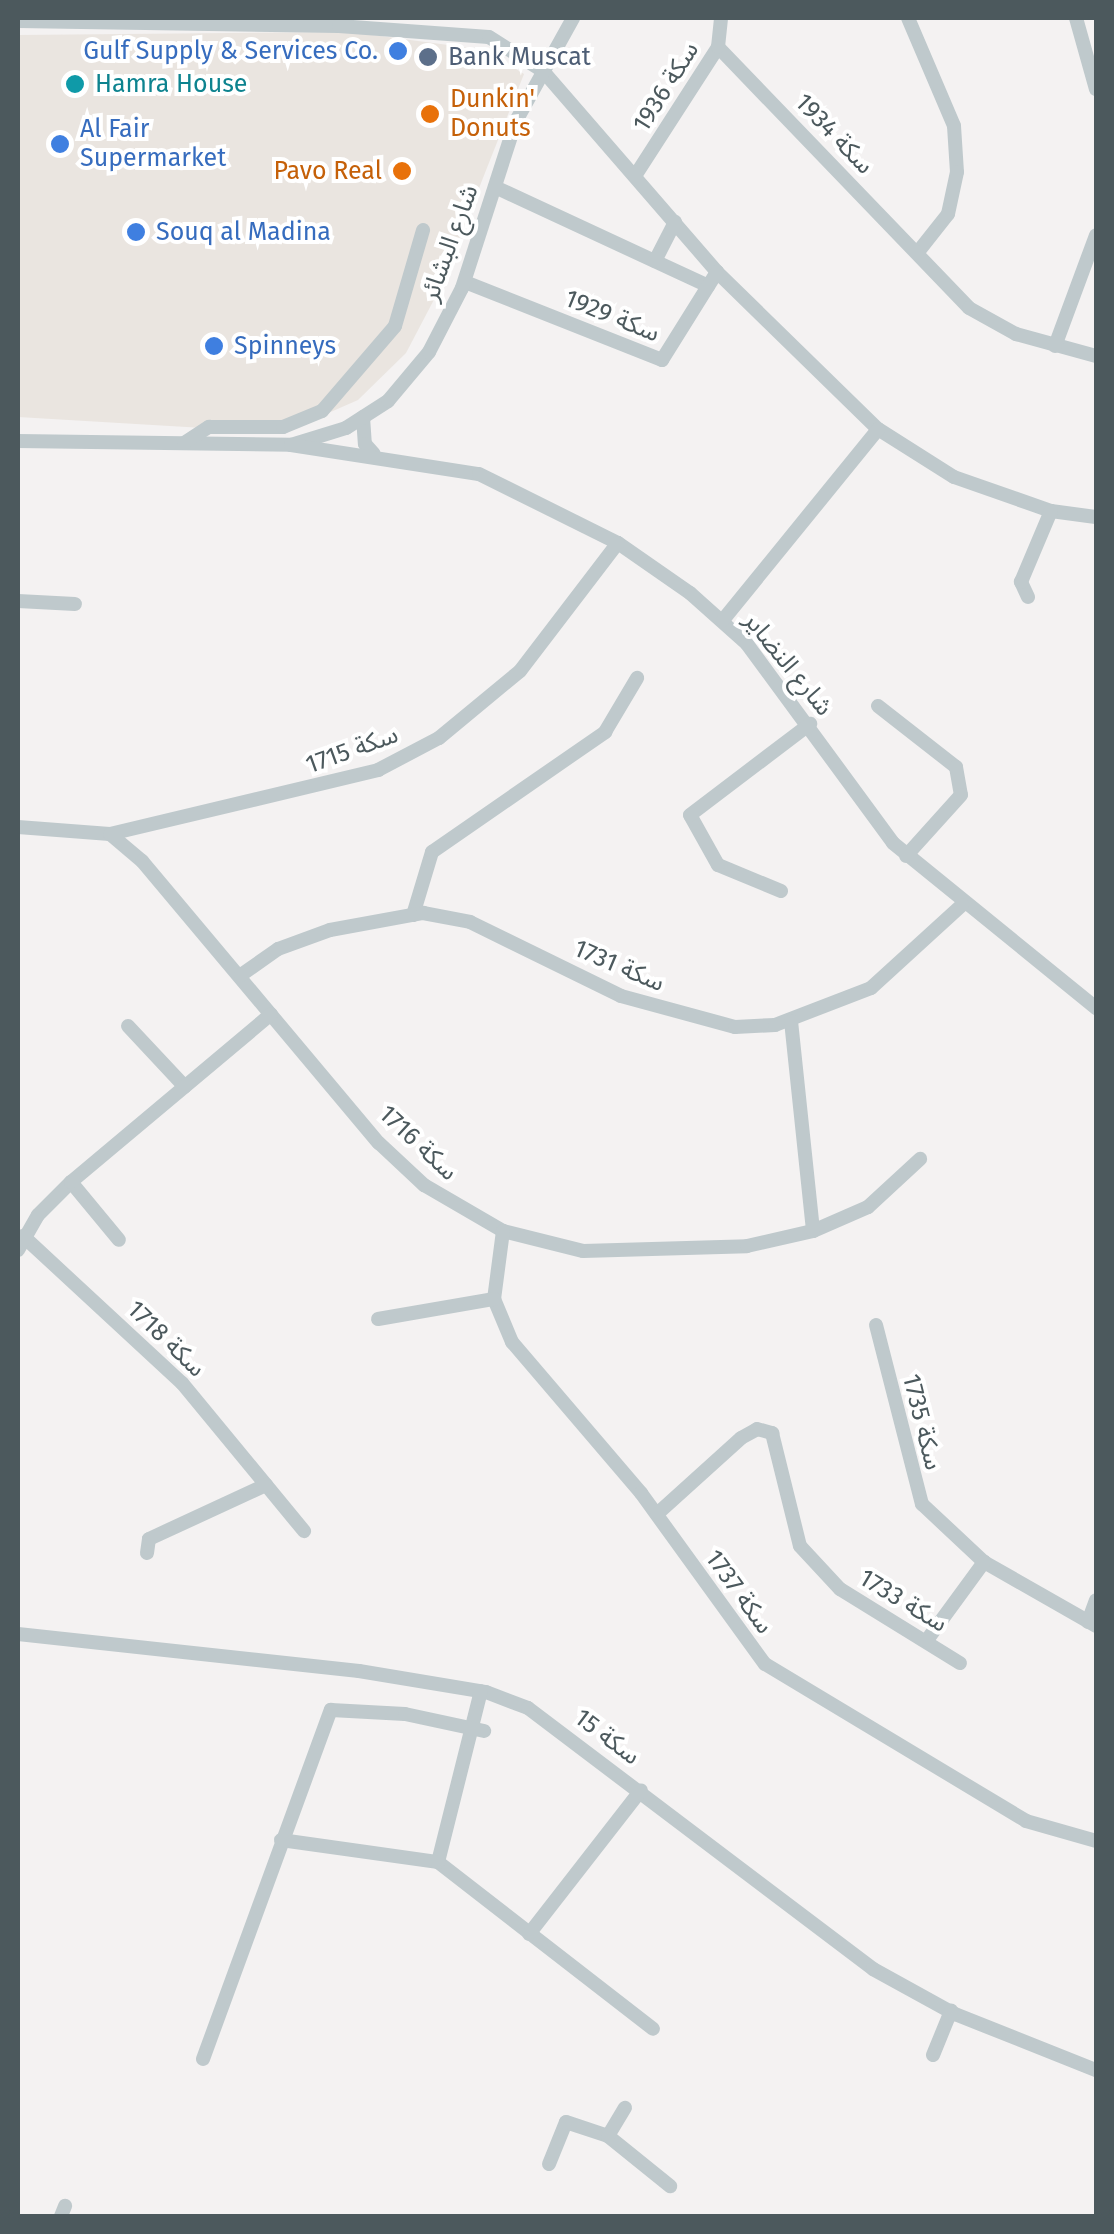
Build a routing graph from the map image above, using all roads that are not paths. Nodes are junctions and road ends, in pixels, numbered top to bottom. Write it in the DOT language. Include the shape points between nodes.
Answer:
graph roads {
  1 [pos="573,18"];
  2 [pos="721,18"];
  3 [pos="908,18"];
  4 [pos="1076,18"];
  5 [pos="18,20"];
  6 [pos="718,47"];
  7 [pos="543,71"];
  8 [pos="1096,89"];
  9 [pos="635,176"];
  10 [pos="495,187"];
  11 [pos="676,222"];
  12 [pos="423,230"];
  13 [pos="1096,234"];
  14 [pos="918,252"];
  15 [pos="655,260"];
  16 [pos="717,272"];
  17 [pos="464,282"];
  18 [pos="708,286"];
  19 [pos="1055,346"];
  20 [pos="1096,356"];
  21 [pos="363,417"];
  22 [pos="878,429"];
  23 [pos="190,439"];
  24 [pos="18,441"];
  25 [pos="291,445"];
  26 [pos="374,454"];
  27 [pos="1051,510"];
  28 [pos="1096,518"];
  29 [pos="618,544"];
  30 [pos="1028,597"];
  31 [pos="18,602"];
  32 [pos="75,604"];
  33 [pos="724,620"];
  34 [pos="637,678"];
  35 [pos="878,706"];
  36 [pos="810,724"];
  37 [pos="18,827"];
  38 [pos="110,834"];
  39 [pos="906,856"];
  40 [pos="780,891"];
  41 [pos="962,905"];
  42 [pos="413,915"];
  43 [pos="241,975"];
  44 [pos="1096,1005"];
  45 [pos="272,1014"];
  46 [pos="791,1021"];
  47 [pos="128,1026"];
  48 [pos="185,1087"];
  49 [pos="920,1159"];
  50 [pos="71,1182"];
  51 [pos="503,1231"];
  52 [pos="813,1232"];
  53 [pos="119,1240"];
  54 [pos="20,1243"];
  55 [pos="494,1299"];
  56 [pos="378,1319"];
  57 [pos="876,1325"];
  58 [pos="266,1485"];
  59 [pos="658,1514"];
  60 [pos="304,1531"];
  61 [pos="147,1553"];
  62 [pos="984,1562"];
  63 [pos="1096,1600"];
  64 [pos="1092,1624"];
  65 [pos="18,1634"];
  66 [pos="927,1640"];
  67 [pos="960,1662"];
  68 [pos="481,1691"];
  69 [pos="478,1729"];
  70 [pos="641,1790"];
  71 [pos="281,1840"];
  72 [pos="1096,1841"];
  73 [pos="438,1862"];
  74 [pos="529,1934"];
  75 [pos="951,2011"];
  76 [pos="654,2029"];
  77 [pos="932,2054"];
  78 [pos="203,2059"];
  79 [pos="1096,2070"];
  80 [pos="625,2108"];
  81 [pos="608,2136"];
  82 [pos="548,2164"];
  83 [pos="670,2186"];
  1 -- 7 [label="street, شارع البشائر"];
  2 -- 6 [label="street, سكة 1936"];
  3 -- 14 [label="street" via="954,126 958,172 948,214"];
  4 -- 8 [label="street"];
  5 -- 7 [label="street" via="445,32 488,37"];
  6 -- 9 [label="street, سكة 1936"];
  6 -- 14 [label="street, سكة 1934"];
  7 -- 9 [label="street"];
  7 -- 10 [label="street, شارع البشائر" via="516,121"];
  9 -- 11 [label="street"];
  10 -- 15 [label="street"];
  10 -- 17 [label="street, شارع البشائر"];
  11 -- 15 [label="street"];
  11 -- 16 [label="street"];
  12 -- 23 [label="street" via="395,326 322,411 283,426 209,427"];
  13 -- 19 [label="street"];
  14 -- 19 [label="street, سكة 1934" via="969,308"];
  15 -- 18 [label="street"];
  16 -- 18 [label="street, سكة 1929"];
  16 -- 22 [label="street"];
  17 -- 18 [label="street, سكة 1929" via="662,360"];
  17 -- 21 [label="street, شارع البشائر" via="429,352 388,401"];
  19 -- 20 [label="street, سكة 1934"];
  21 -- 25 [label="street, شارع البشائر"];
  21 -- 26 [label="street" via="365,444"];
  22 -- 27 [label="street" via="954,478"];
  22 -- 33 [label="street"];
  23 -- 24 [label="street, شارع البشائر"];
  23 -- 25 [label="street, شارع البشائر"];
  25 -- 26 [label="street, شارع النضاير"];
  26 -- 29 [label="street, شارع النضاير" via="479,474"];
  27 -- 28 [label="street"];
  27 -- 30 [label="street" via="1021,582"];
  29 -- 33 [label="street, شارع النضاير"];
  29 -- 38 [label="street, سكة 1715" via="520,671 439,738 378,770 314,790 188,812"];
  31 -- 32 [label="street"];
  33 -- 36 [label="street, شارع النضاير"];
  34 -- 42 [label="street" via="605,732 432,852"];
  35 -- 39 [label="street" via="956,767 961,795"];
  36 -- 39 [label="street, شارع النضاير"];
  36 -- 40 [label="street" via="690,815 718,864"];
  37 -- 38 [label="street, سكة 1715"];
  38 -- 43 [label="street, سكة 1716"];
  39 -- 41 [label="street, شارع النضاير"];
  41 -- 44 [label="street, شارع النضاير"];
  41 -- 46 [label="street, سكة 1731" via="871,988"];
  42 -- 43 [label="street, سكة 1731" via="330,930 278,950"];
  42 -- 46 [label="street, سكة 1731" via="470,922 622,996 674,1013 735,1027"];
  43 -- 45 [label="street, سكة 1716"];
  45 -- 48 [label="street, سكة 1718"];
  45 -- 51 [label="street, سكة 1716" via="379,1143 424,1185"];
  46 -- 52 [label="street"];
  47 -- 48 [label="street"];
  48 -- 50 [label="street, سكة 1718"];
  49 -- 52 [label="street, سكة 1716" via="868,1207"];
  50 -- 53 [label="street"];
  50 -- 54 [label="street, سكة 1718"];
  51 -- 52 [label="street, سكة 1716" via="582,1251 658,1254"];
  51 -- 55 [label="street"];
  54 -- 58 [label="street, سكة 1718" via="182,1383"];
  55 -- 56 [label="street"];
  55 -- 59 [label="street, سكة 1737" via="512,1342"];
  57 -- 62 [label="street, سكة 1735" via="922,1504"];
  58 -- 60 [label="street, سكة 1718"];
  58 -- 61 [label="street" via="149,1539"];
  59 -- 66 [label="street, سكة 1733" via="741,1438 756,1429 772,1433 800,1546 840,1589"];
  59 -- 72 [label="street, سكة 1737" via="716,1602 777,1673 1026,1822"];
  62 -- 64 [label="street, سكة 1735"];
  62 -- 66 [label="street"];
  63 -- 64 [label="street, سكة 1735"];
  65 -- 68 [label="street, سكة 15" via="176,1648"];
  66 -- 67 [label="street, سكة 1733"];
  68 -- 69 [label="street"];
  68 -- 70 [label="street, سكة 15" via="528,1708"];
  69 -- 71 [label="street" via="405,1714 331,1710"];
  69 -- 73 [label="street"];
  70 -- 74 [label="street"];
  70 -- 75 [label="street, سكة 15" via="873,1969"];
  71 -- 73 [label="street"];
  71 -- 78 [label="street"];
  73 -- 74 [label="street"];
  74 -- 76 [label="street"];
  75 -- 77 [label="street"];
  75 -- 79 [label="street, سكة 15"];
  80 -- 81 [label="street"];
  81 -- 82 [label="street" via="566,2122"];
  81 -- 83 [label="street"];
}
